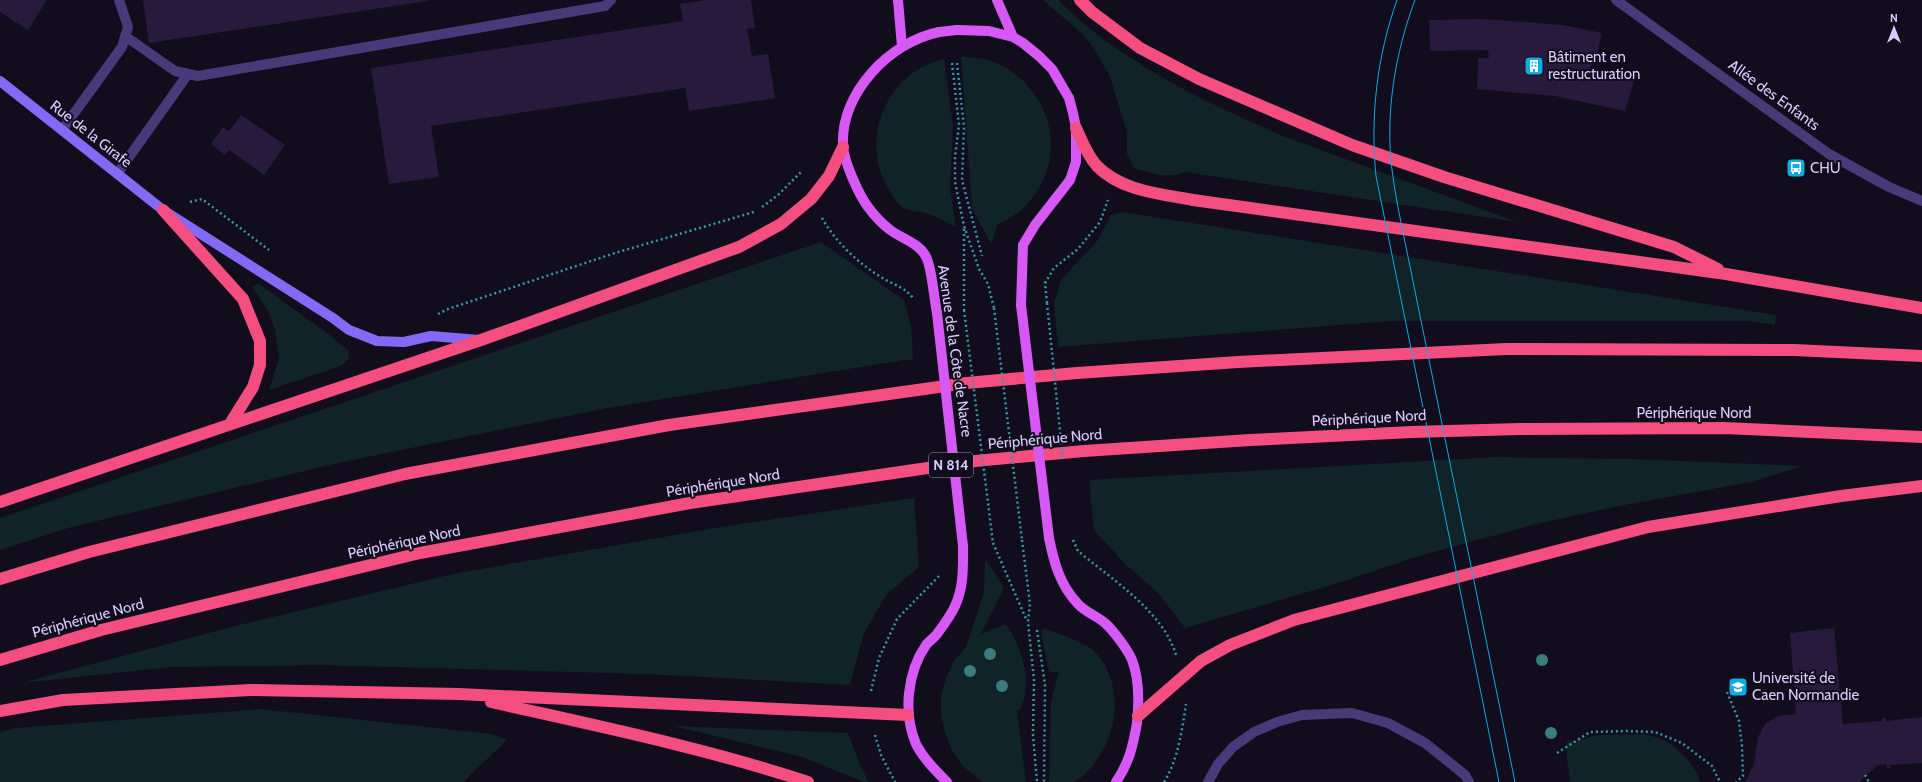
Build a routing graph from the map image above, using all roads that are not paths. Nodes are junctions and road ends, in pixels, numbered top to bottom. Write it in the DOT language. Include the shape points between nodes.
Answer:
graph roads {
  1 [pos="118,0"];
  2 [pos="611,0"];
  3 [pos="898,0"];
  4 [pos="997,0"];
  5 [pos="1080,0"];
  6 [pos="1616,0"];
  7 [pos="125,36"];
  8 [pos="1013,37"];
  9 [pos="902,47"];
  10 [pos="188,74"];
  11 [pos="0,81"];
  12 [pos="1076,128"];
  13 [pos="62,130"];
  14 [pos="843,147"];
  15 [pos="117,174"];
  16 [pos="1922,201"];
  17 [pos="163,210"];
  18 [pos="1726,274"];
  19 [pos="1922,308"];
  20 [pos="481,340"];
  21 [pos="1922,356"];
  22 [pos="230,424"];
  23 [pos="1922,437"];
  24 [pos="1922,486"];
  25 [pos="0,502"];
  26 [pos="0,579"];
  27 [pos="0,660"];
  28 [pos="459,694"];
  29 [pos="0,712"];
  30 [pos="908,715"];
  31 [pos="1138,716"];
  32 [pos="808,782"];
  33 [pos="947,782"];
  34 [pos="1116,782"];
  35 [pos="1208,782"];
  36 [pos="1469,782"];
  1 -- 7 [label="street" via="128,27"];
  2 -- 10 [label="street" via="605,6 198,76"];
  3 -- 9 [label="main road"];
  4 -- 8 [label="main road"];
  5 -- 18 [label="highway" via="1140,48 1199,79 1352,145 1444,177 1674,247"];
  6 -- 16 [label="street, Allée des Enfants" via="1829,154 1888,187"];
  7 -- 10 [label="street" via="174,71"];
  7 -- 13 [label="street" via="122,47"];
  8 -- 9 [label="main road, Avenue de la Côte de Nacre, bridge" via="989,31 958,30 922,35"];
  8 -- 12 [label="main road, Avenue de la Côte de Nacre" via="1052,69 1069,98"];
  9 -- 14 [label="main road, Avenue de la Côte de Nacre" via="888,56 858,91 845,123"];
  10 -- 15 [label="street"];
  11 -- 13 [label="street, Rue de la Girafe"];
  12 -- 18 [label="highway" via="1097,165 1115,180 1149,192"];
  12 -- 31 [label="main road, Avenue de la Côte de Nacre, bridge" via="1076,162 1070,180 1048,207 1023,245 1021,305 1049,538 1055,566 1068,592 1079,605 1105,623 1132,659"];
  13 -- 15 [label="street, Rue de la Girafe"];
  14 -- 20 [label="highway" via="829,176 811,199 781,224 739,247"];
  14 -- 30 [label="main road, Avenue de la Côte de Nacre, bridge" via="853,181 867,206 890,230 918,247 927,258 937,313 964,546 963,583 955,606 937,634 926,645 917,663 910,686"];
  15 -- 17 [label="street, Rue de la Girafe"];
  17 -- 20 [label="street, Rue de la Girafe" via="349,330 377,341 404,342 430,336"];
  17 -- 22 [label="highway" via="243,298 260,341 260,365 253,387"];
  18 -- 19 [label="highway"];
  20 -- 22 [label="highway"];
  21 -- 26 [label="highway" via="1794,350 1506,349 1238,362 967,383 669,425 405,474 89,552"];
  22 -- 25 [label="highway"];
  23 -- 27 [label="highway, Périphérique Nord / N 814" via="1724,428 1520,429 1250,440 975,461 690,503 420,553 101,630"];
  24 -- 31 [label="highway" via="1841,496 1648,527 1294,620 1230,646 1201,661"];
  28 -- 29 [label="highway" via="251,690 63,700"];
  28 -- 30 [label="highway"];
  28 -- 32 [label="highway" via="599,726 765,768"];
  30 -- 33 [label="main road, Avenue de la Côte de Nacre" via="916,744"];
  31 -- 34 [label="main road, Avenue de la Côte de Nacre" via="1126,768"];
  35 -- 36 [label="street" via="1218,764 1233,747 1254,732 1302,715 1352,713 1388,723 1426,742 1465,775"];
}
